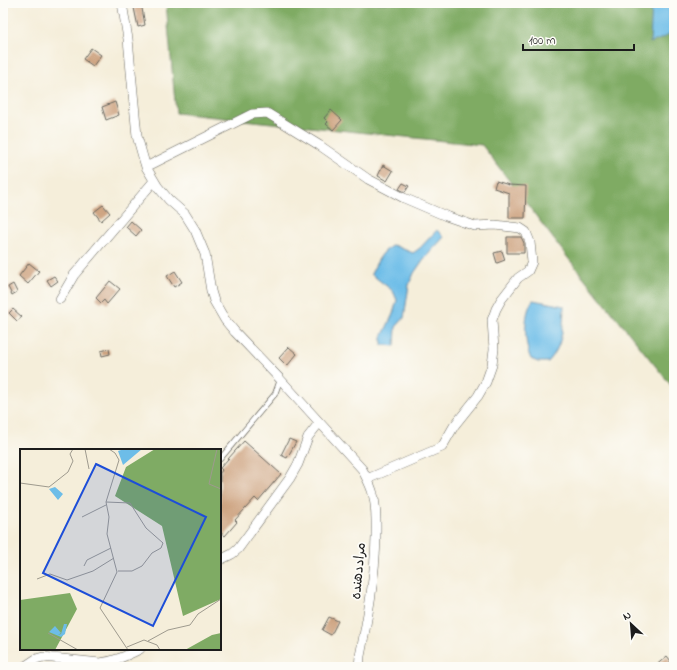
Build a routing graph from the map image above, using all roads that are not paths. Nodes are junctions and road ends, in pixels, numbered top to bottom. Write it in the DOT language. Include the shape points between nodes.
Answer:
graph roads {
  1 [pos="122,3"];
  2 [pos="146,166"];
  3 [pos="154,181"];
  4 [pos="60,299"];
  5 [pos="280,379"];
  6 [pos="319,423"];
  7 [pos="221,458"];
  8 [pos="367,479"];
  9 [pos="221,560"];
  10 [pos="138,650"];
  11 [pos="24,667"];
  12 [pos="359,667"];
  1 -- 2 [label="street, مراددهنده" via="128,38 137,136"];
  2 -- 3 [label="street, مراددهنده"];
  2 -- 8 [label="street" via="252,114 267,113 319,144 368,179 404,198 475,226 520,228 526,232 532,262 528,271 518,278 496,309 492,320 492,365 478,396 454,426 442,448"];
  3 -- 4 [label="street" via="74,275"];
  3 -- 5 [label="street, مراددهنده" via="169,200 185,214 195,230 205,254 214,301 225,320"];
  5 -- 6 [label="street, مراددهنده"];
  5 -- 7 [label="lane" via="275,394"];
  6 -- 8 [label="street, مراددهنده"];
  6 -- 9 [label="street" via="308,437 290,478 238,549"];
  8 -- 12 [label="street, مراددهنده" via="375,505 375,565"];
  10 -- 11 [label="street" via="109,662 43,657"];
}
